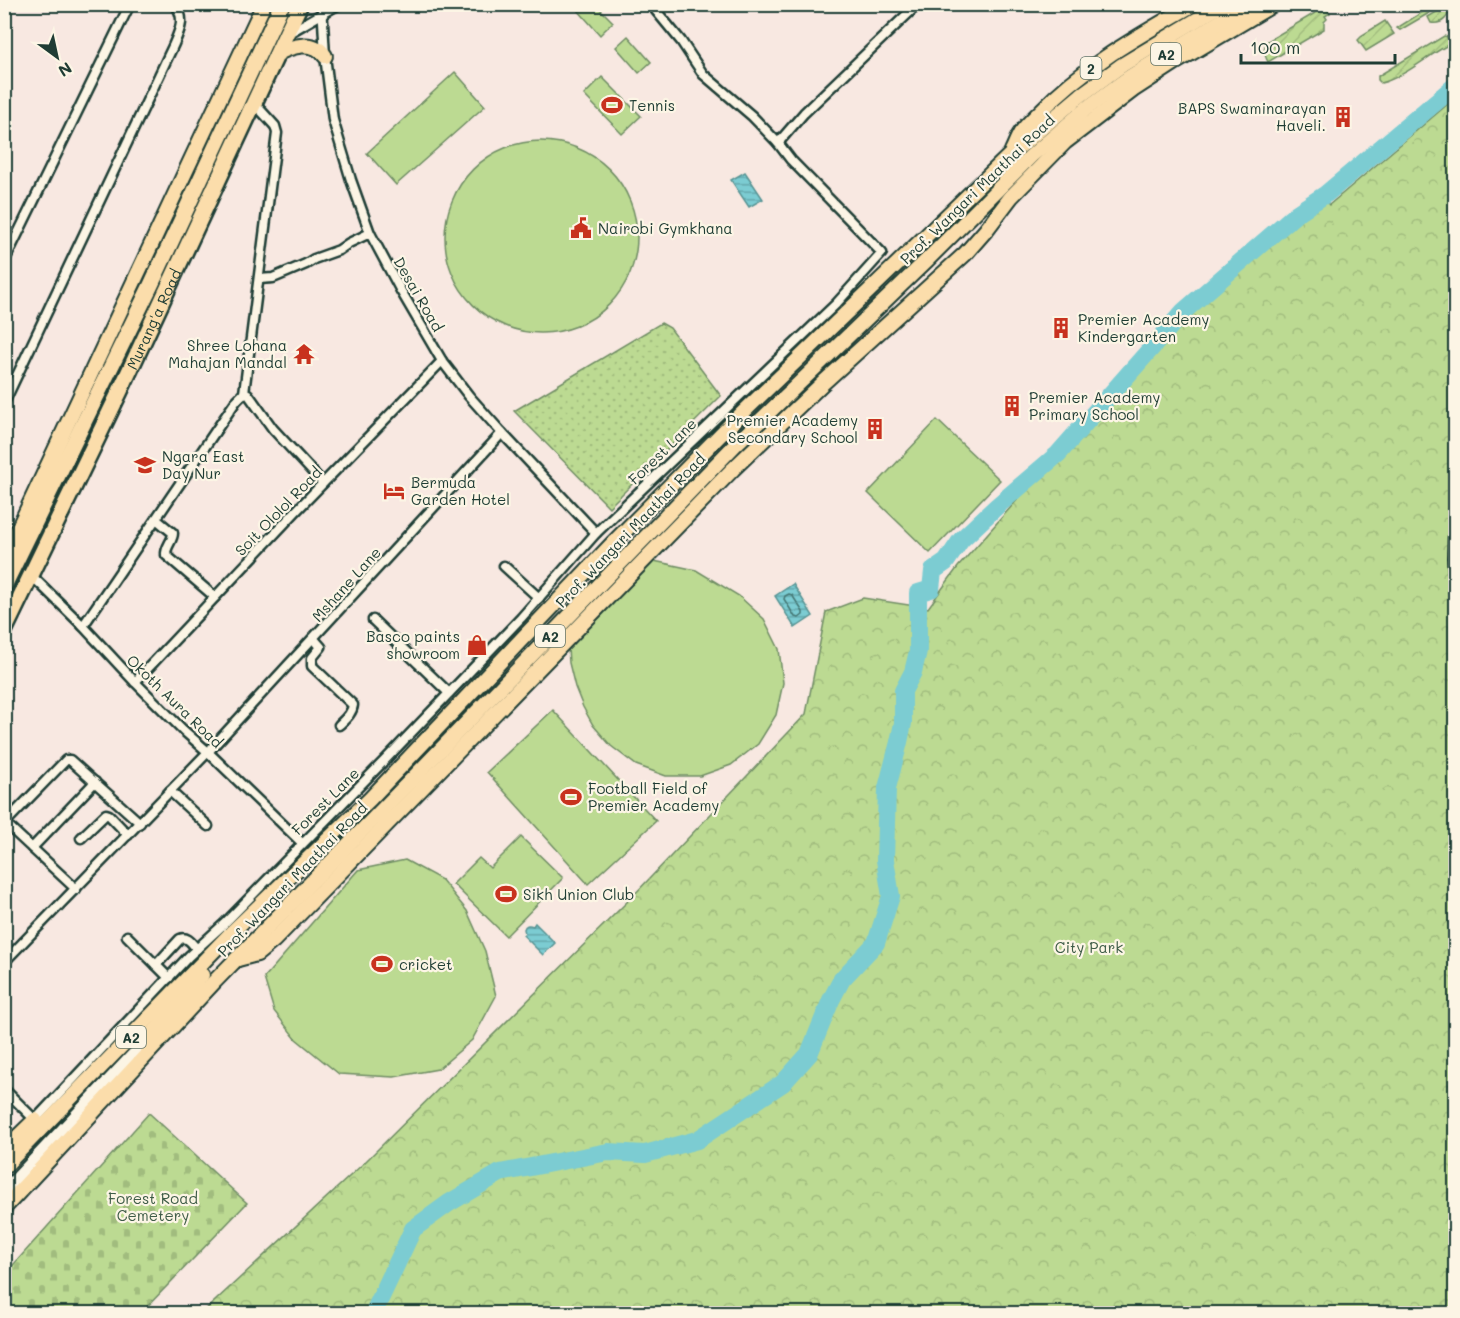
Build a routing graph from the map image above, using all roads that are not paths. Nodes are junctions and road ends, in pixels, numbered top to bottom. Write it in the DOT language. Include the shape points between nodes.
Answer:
graph roads {
  1 [pos="129,4"];
  2 [pos="175,4"];
  3 [pos="264,4"];
  4 [pos="282,4"];
  5 [pos="300,4"];
  6 [pos="322,4"];
  7 [pos="339,4"];
  8 [pos="664,4"];
  9 [pos="918,4"];
  10 [pos="1194,4"];
  11 [pos="1223,4"];
  12 [pos="1249,4"];
  13 [pos="1274,4"];
  14 [pos="651,6"];
  15 [pos="322,15"];
  16 [pos="285,34"];
  17 [pos="277,54"];
  18 [pos="326,56"];
  19 [pos="1084,101"];
  20 [pos="254,103"];
  21 [pos="778,143"];
  22 [pos="1010,155"];
  23 [pos="1000,187"];
  24 [pos="1011,197"];
  25 [pos="370,233"];
  26 [pos="8,245"];
  27 [pos="4,262"];
  28 [pos="259,279"];
  29 [pos="442,361"];
  30 [pos="244,393"];
  31 [pos="4,403"];
  32 [pos="502,434"];
  33 [pos="323,483"];
  34 [pos="1455,507"];
  35 [pos="156,519"];
  36 [pos="596,533"];
  37 [pos="4,559"];
  38 [pos="504,566"];
  39 [pos="31,575"];
  40 [pos="4,586"];
  41 [pos="1455,595"];
  42 [pos="215,597"];
  43 [pos="539,598"];
  44 [pos="373,620"];
  45 [pos="83,626"];
  46 [pos="4,631"];
  47 [pos="314,639"];
  48 [pos="135,682"];
  49 [pos="449,693"];
  50 [pos="339,725"];
  51 [pos="208,752"];
  52 [pos="94,783"];
  53 [pos="170,791"];
  54 [pos="5,823"];
  55 [pos="140,823"];
  56 [pos="208,826"];
  57 [pos="128,835"];
  58 [pos="81,838"];
  59 [pos="302,843"];
  60 [pos="32,848"];
  61 [pos="76,889"];
  62 [pos="259,907"];
  63 [pos="224,924"];
  64 [pos="127,936"];
  65 [pos="197,949"];
  66 [pos="236,960"];
  67 [pos="4,962"];
  68 [pos="156,964"];
  69 [pos="169,978"];
  70 [pos="215,981"];
  71 [pos="149,1038"];
  72 [pos="4,1089"];
  73 [pos="35,1120"];
  74 [pos="4,1150"];
  75 [pos="4,1167"];
  76 [pos="4,1192"];
  77 [pos="4,1208"];
  1 -- 26 [label="street"];
  2 -- 31 [label="street" via="182,21 173,46"];
  3 -- 37 [label="main road"];
  4 -- 40 [label="highway, Murang'a Road"];
  5 -- 16 [label="highway, Murang'a Road"];
  6 -- 15 [label="street, Desai Road"];
  7 -- 15 [label="street"];
  8 -- 14 [label="street" via="658,8"];
  9 -- 21 [label="street"];
  10 -- 22 [label="main road, 2" via="1112,53 1071,83 1027,125"];
  11 -- 19 [label="main road, Prof. Wangari Maathai Road / A2" via="1122,65"];
  12 -- 19 [label="main road, Prof. Wangari Maathai Road / A2"];
  13 -- 24 [label="main road" via="1133,90 1065,142"];
  14 -- 21 [label="street" via="703,74"];
  15 -- 16 [label="street"];
  15 -- 18 [label="street, Desai Road"];
  16 -- 17 [label="highway, Murang'a Road"];
  17 -- 18 [label="main road" via="300,45 322,50"];
  17 -- 20 [label="highway, Murang'a Road"];
  18 -- 25 [label="street, Desai Road" via="333,120"];
  19 -- 22 [label="main road, Prof. Wangari Maathai Road / A2"];
  19 -- 23 [label="main road, Prof. Wangari Maathai Road / A2"];
  20 -- 28 [label="street" via="277,134"];
  20 -- 39 [label="highway, Murang'a Road"];
  21 -- 36 [label="street, Forest Lane" via="882,253 836,303"];
  22 -- 62 [label="main road, Prof. Wangari Maathai Road / A2" via="613,543 377,792"];
  23 -- 24 [label="main road"];
  23 -- 66 [label="main road, Prof. Wangari Maathai Road / A2" via="736,444"];
  24 -- 66 [label="main road" via="965,254 733,469 274,940 257,954"];
  25 -- 28 [label="street" via="273,278"];
  25 -- 29 [label="street, Desai Road"];
  26 -- 27 [label="street"];
  28 -- 30 [label="street"];
  29 -- 32 [label="street, Desai Road"];
  29 -- 33 [label="street, Soit Ololol Road"];
  30 -- 33 [label="street"];
  30 -- 35 [label="street"];
  32 -- 36 [label="street, Desai Road"];
  32 -- 47 [label="street, Mshane Lane"];
  33 -- 42 [label="street, Soit Ololol Road"];
  34 -- 41 [label="main road"];
  35 -- 42 [label="street" via="172,533 166,555"];
  35 -- 45 [label="street"];
  36 -- 43 [label="street, Forest Lane"];
  38 -- 43 [label="street"];
  39 -- 45 [label="street, Okoth Aura Road"];
  39 -- 46 [label="highway, Murang'a Road"];
  42 -- 48 [label="street, Soit Ololol Road"];
  43 -- 49 [label="street, Forest Lane"];
  44 -- 49 [label="street"];
  45 -- 48 [label="street, Okoth Aura Road"];
  47 -- 50 [label="street" via="321,647 312,658 312,666 353,705"];
  47 -- 51 [label="street, Mshane Lane"];
  48 -- 51 [label="street, Okoth Aura Road"];
  49 -- 59 [label="street, Forest Lane"];
  51 -- 53 [label="street, Mshane Lane"];
  51 -- 59 [label="street, Okoth Aura Road"];
  52 -- 54 [label="street" via="66,760"];
  52 -- 55 [label="street"];
  52 -- 60 [label="street"];
  53 -- 55 [label="street, Mshane Lane"];
  53 -- 56 [label="street"];
  54 -- 60 [label="street"];
  55 -- 57 [label="street, Mshane Lane"];
  57 -- 58 [label="street" via="106,814"];
  57 -- 61 [label="street, Mshane Lane"];
  59 -- 63 [label="street, Forest Lane"];
  60 -- 61 [label="street"];
  61 -- 67 [label="street, Mshane Lane"];
  62 -- 71 [label="main road"];
  62 -- 75 [label="main road, Prof. Wangari Maathai Road / A2"];
  63 -- 65 [label="street, Prof. Wangari Maathai Road"];
  64 -- 68 [label="street"];
  65 -- 68 [label="street" via="187,939 180,939"];
  65 -- 69 [label="street, Prof. Wangari Maathai Road"];
  66 -- 70 [label="main road, Prof. Wangari Maathai Road / A2"];
  68 -- 69 [label="street"];
  69 -- 73 [label="street, Prof. Wangari Maathai Road"];
  70 -- 71 [label="main road"];
  70 -- 77 [label="main road, Prof. Wangari Maathai Road / A2"];
  71 -- 76 [label="main road"];
  72 -- 73 [label="street"];
  73 -- 74 [label="main road"];
}
